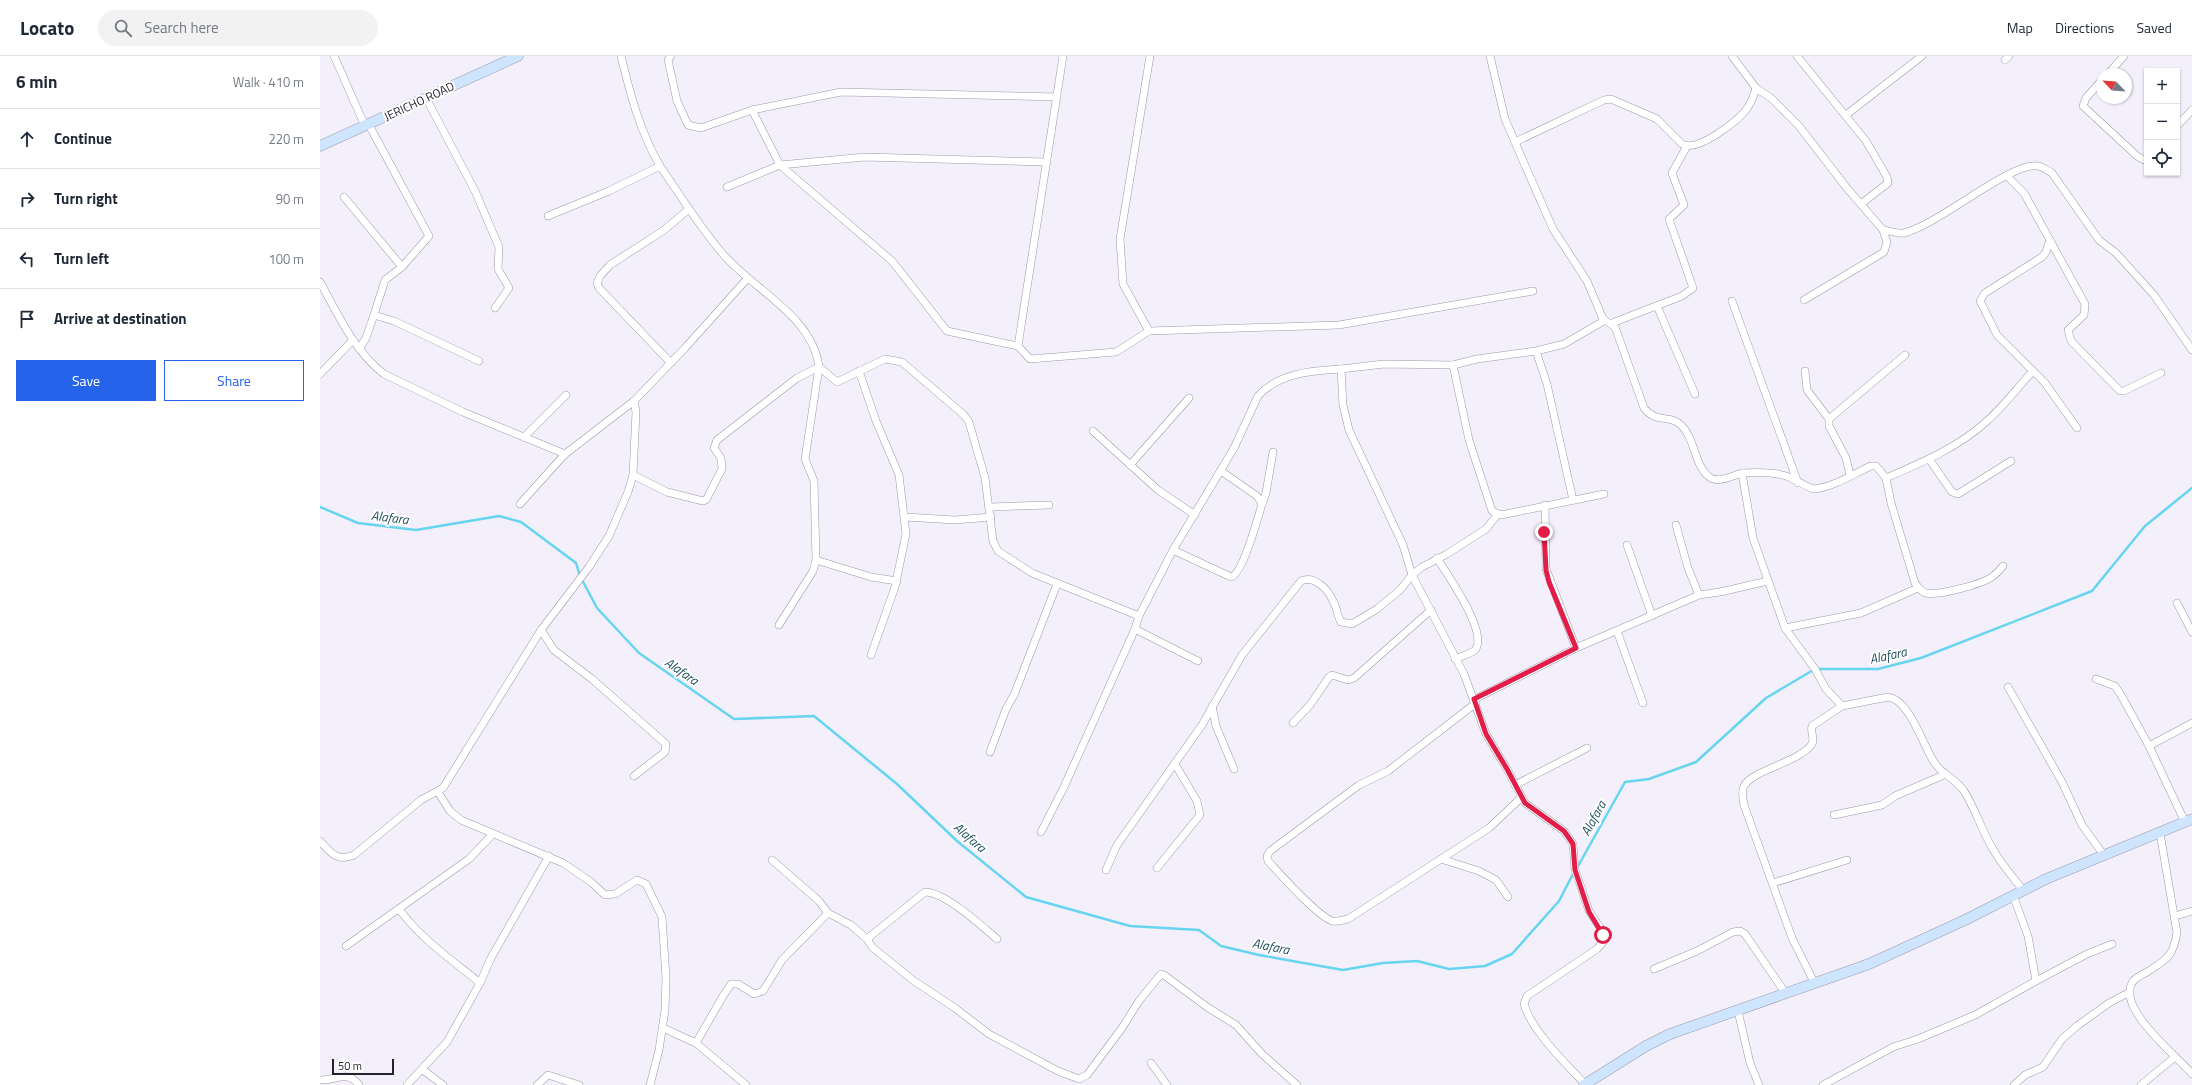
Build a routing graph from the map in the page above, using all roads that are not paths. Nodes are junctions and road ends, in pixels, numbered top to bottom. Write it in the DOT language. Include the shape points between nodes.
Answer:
graph roads {
  1 [pos="334,56"];
  2 [pos="518,56"];
  3 [pos="621,56"];
  4 [pos="671,56"];
  5 [pos="1063,56"];
  6 [pos="1150,56"];
  7 [pos="1490,56"];
  8 [pos="1732,56"];
  9 [pos="1797,56"];
  10 [pos="1922,56"];
  11 [pos="2121,57"];
  12 [pos="2113,68"];
  13 [pos="2096,87"];
  14 [pos="1756,88"];
  15 [pos="1057,97"];
  16 [pos="426,98"];
  17 [pos="752,110"];
  18 [pos="2192,110"];
  19 [pos="1846,115"];
  20 [pos="2180,123"];
  21 [pos="367,125"];
  22 [pos="1515,142"];
  23 [pos="320,146"];
  24 [pos="1687,146"];
  25 [pos="2144,158"];
  26 [pos="1047,162"];
  27 [pos="780,165"];
  28 [pos="660,166"];
  29 [pos="2007,176"];
  30 [pos="727,187"];
  31 [pos="344,196"];
  32 [pos="1861,204"];
  33 [pos="689,209"];
  34 [pos="548,216"];
  35 [pos="1883,230"];
  36 [pos="2050,240"];
  37 [pos="402,267"];
  38 [pos="748,279"];
  39 [pos="320,282"];
  40 [pos="1532,291"];
  41 [pos="1804,300"];
  42 [pos="1732,301"];
  43 [pos="1657,306"];
  44 [pos="495,308"];
  45 [pos="374,315"];
  46 [pos="1603,319"];
  47 [pos="1612,323"];
  48 [pos="1149,331"];
  49 [pos="353,340"];
  50 [pos="1018,346"];
  51 [pos="359,349"];
  52 [pos="2192,350"];
  53 [pos="1536,351"];
  54 [pos="1905,355"];
  55 [pos="479,361"];
  56 [pos="671,363"];
  57 [pos="1453,365"];
  58 [pos="819,367"];
  59 [pos="1342,369"];
  60 [pos="859,371"];
  61 [pos="1805,371"];
  62 [pos="2033,371"];
  63 [pos="2161,373"];
  64 [pos="320,374"];
  65 [pos="1695,394"];
  66 [pos="566,395"];
  67 [pos="1189,398"];
  68 [pos="634,401"];
  69 [pos="1829,419"];
  70 [pos="2076,428"];
  71 [pos="1093,431"];
  72 [pos="524,437"];
  73 [pos="1273,452"];
  74 [pos="565,454"];
  75 [pos="1930,459"];
  76 [pos="2011,461"];
  77 [pos="1130,465"];
  78 [pos="1221,471"];
  79 [pos="1742,474"];
  80 [pos="633,475"];
  81 [pos="1850,475"];
  82 [pos="1886,478"];
  83 [pos="1798,483"];
  84 [pos="1604,494"];
  85 [pos="1573,500"];
  86 [pos="520,504"];
  87 [pos="1262,504"];
  88 [pos="1049,505"];
  89 [pos="1545,505"];
  90 [pos="990,507"];
  91 [pos="1498,514"];
  92 [pos="1195,515"];
  93 [pos="905,517"];
  94 [pos="991,517"];
  95 [pos="1676,525"];
  96 [pos="1627,545"];
  97 [pos="1173,550"];
  98 [pos="1437,558"];
  99 [pos="816,560"];
  100 [pos="2003,566"];
  101 [pos="1412,575"];
  102 [pos="897,581"];
  103 [pos="1768,581"];
  104 [pos="1057,584"];
  105 [pos="1918,588"];
  106 [pos="1699,595"];
  107 [pos="2177,603"];
  108 [pos="1431,610"];
  109 [pos="1138,616"];
  110 [pos="1652,616"];
  111 [pos="779,625"];
  112 [pos="1785,628"];
  113 [pos="1135,629"];
  114 [pos="541,630"];
  115 [pos="1616,631"];
  116 [pos="2192,632"];
  117 [pos="1576,648"];
  118 [pos="871,655"];
  119 [pos="1455,659"];
  120 [pos="1198,661"];
  121 [pos="2096,679"];
  122 [pos="2008,687"];
  123 [pos="1475,701"];
  124 [pos="1643,703"];
  125 [pos="1212,706"];
  126 [pos="1842,706"];
  127 [pos="1293,723"];
  128 [pos="2192,723"];
  129 [pos="2149,746"];
  130 [pos="1587,748"];
  131 [pos="990,752"];
  132 [pos="1175,764"];
  133 [pos="1234,769"];
  134 [pos="1946,774"];
  135 [pos="634,776"];
  136 [pos="1515,785"];
  137 [pos="438,792"];
  138 [pos="1521,798"];
  139 [pos="1834,815"];
  140 [pos="2188,821"];
  141 [pos="1041,832"];
  142 [pos="2160,833"];
  143 [pos="493,834"];
  144 [pos="320,841"];
  145 [pos="2103,854"];
  146 [pos="549,856"];
  147 [pos="1441,859"];
  148 [pos="772,860"];
  149 [pos="1847,860"];
  150 [pos="1157,868"];
  151 [pos="1106,870"];
  152 [pos="1773,883"];
  153 [pos="2023,890"];
  154 [pos="2012,895"];
  155 [pos="1508,897"];
  156 [pos="399,909"];
  157 [pos="2192,910"];
  158 [pos="828,913"];
  159 [pos="2174,916"];
  160 [pos="867,939"];
  161 [pos="997,939"];
  162 [pos="2112,944"];
  163 [pos="346,946"];
  164 [pos="1654,969"];
  165 [pos="2036,981"];
  166 [pos="480,983"];
  167 [pos="1815,984"];
  168 [pos="2130,992"];
  169 [pos="1786,994"];
  170 [pos="1738,1011"];
  171 [pos="662,1028"];
  172 [pos="696,1043"];
  173 [pos="2175,1057"];
  174 [pos="1152,1063"];
  175 [pos="423,1070"];
  176 [pos="2192,1074"];
  177 [pos="320,1080"];
  178 [pos="2019,1083"];
  179 [pos="359,1085"];
  180 [pos="408,1085"];
  181 [pos="443,1085"];
  182 [pos="537,1085"];
  183 [pos="579,1085"];
  184 [pos="650,1085"];
  185 [pos="746,1085"];
  186 [pos="1167,1085"];
  187 [pos="1298,1085"];
  188 [pos="1584,1085"];
  189 [pos="1759,1085"];
  190 [pos="1823,1085"];
  191 [pos="2141,1085"];
  1 -- 21 [label="street"];
  2 -- 16 [label="street, JERICHO ROAD"];
  3 -- 28 [label="street" via="640,122"];
  4 -- 17 [label="street" via="668,60 677,101 688,125 701,128"];
  5 -- 15 [label="street"];
  6 -- 48 [label="street" via="1120,239 1123,284"];
  7 -- 22 [label="street" via="1505,119"];
  8 -- 14 [label="street"];
  9 -- 19 [label="street"];
  10 -- 19 [label="street"];
  11 -- 12 [label="street"];
  13 -- 25 [label="street" via="2083,106 2141,159"];
  14 -- 24 [label="street" via="1753,100 1739,119 1695,146"];
  14 -- 32 [label="street" via="1776,103 1799,126"];
  15 -- 17 [label="street" via="841,92"];
  15 -- 26 [label="street"];
  16 -- 21 [label="street, JERICHO ROAD"];
  16 -- 44 [label="street" via="475,191 499,247 498,269 509,288"];
  17 -- 27 [label="street"];
  18 -- 20 [label="street"];
  19 -- 32 [label="street" via="1866,141 1887,177 1888,183"];
  21 -- 23 [label="street, JERICHO ROAD"];
  21 -- 37 [label="street" via="429,233 428,240"];
  22 -- 24 [label="street" via="1611,99 1657,119"];
  22 -- 46 [label="street" via="1552,229 1587,281"];
  24 -- 43 [label="street" via="1672,171 1684,205 1669,219 1693,288 1682,296"];
  26 -- 27 [label="street" via="865,156"];
  26 -- 50 [label="street"];
  27 -- 30 [label="street"];
  27 -- 50 [label="street" via="892,261 947,331"];
  28 -- 33 [label="street"];
  28 -- 34 [label="street" via="610,191"];
  29 -- 35 [label="street" via="1940,217 1904,233"];
  29 -- 36 [label="street" via="2024,193"];
  29 -- 52 [label="street" via="2037,166 2052,173 2099,240 2116,253 2154,296"];
  31 -- 37 [label="street"];
  32 -- 35 [label="street"];
  33 -- 38 [label="street" via="721,253"];
  33 -- 56 [label="street" via="664,230 610,265 597,283"];
  35 -- 41 [label="street" via="1887,242 1884,252"];
  36 -- 62 [label="street" via="2042,257 1985,293 1980,301 1997,335"];
  36 -- 63 [label="street" via="2085,304 2084,315 2068,330 2071,341 2120,391"];
  37 -- 45 [label="street" via="385,280"];
  38 -- 56 [label="street"];
  38 -- 58 [label="street" via="773,297 802,329 818,355"];
  39 -- 49 [label="street"];
  40 -- 48 [label="street" via="1339,325"];
  42 -- 83 [label="street"];
  43 -- 47 [label="street"];
  43 -- 65 [label="street"];
  45 -- 51 [label="street"];
  45 -- 55 [label="street" via="394,321"];
  46 -- 47 [label="street"];
  46 -- 53 [label="street" via="1600,325 1564,344"];
  47 -- 79 [label="street" via="1648,414 1653,418 1679,423 1685,429 1704,471 1712,479"];
  48 -- 50 [label="street" via="1116,352 1030,359"];
  49 -- 51 [label="street"];
  49 -- 64 [label="street"];
  51 -- 72 [label="street" via="373,366 397,382"];
  53 -- 57 [label="street"];
  53 -- 85 [label="street" via="1547,384"];
  54 -- 69 [label="street"];
  56 -- 68 [label="street"];
  57 -- 59 [label="street" via="1384,364"];
  57 -- 91 [label="street" via="1469,440 1492,511"];
  58 -- 60 [label="street" via="837,382"];
  58 -- 80 [label="street" via="797,378 717,440 714,448 721,458 722,469 706,500 667,492"];
  58 -- 99 [label="street" via="805,459 814,481"];
  59 -- 78 [label="street" via="1302,372 1263,390 1253,404"];
  59 -- 101 [label="street" via="1343,405 1349,430 1395,526"];
  60 -- 90 [label="street" via="885,359 902,362 964,415 969,422 985,478"];
  60 -- 93 [label="street" via="899,475"];
  61 -- 69 [label="street" via="1807,390"];
  62 -- 70 [label="street" via="2045,383"];
  62 -- 75 [label="street" via="1987,421"];
  66 -- 72 [label="street"];
  67 -- 77 [label="street"];
  68 -- 74 [label="street"];
  68 -- 80 [label="street" via="636,412"];
  69 -- 81 [label="street" via="1829,426 1846,458"];
  71 -- 77 [label="street"];
  72 -- 74 [label="street"];
  73 -- 87 [label="street"];
  74 -- 86 [label="street"];
  75 -- 76 [label="street" via="1952,492 1958,494"];
  75 -- 82 [label="street"];
  77 -- 92 [label="street" via="1158,490"];
  78 -- 87 [label="street" via="1257,496"];
  78 -- 92 [label="street"];
  79 -- 83 [label="street" via="1780,475"];
  79 -- 103 [label="street" via="1753,538"];
  80 -- 114 [label="street" via="609,536"];
  81 -- 82 [label="street" via="1876,466"];
  81 -- 83 [label="street" via="1830,486 1814,489"];
  82 -- 105 [label="street"];
  84 -- 85 [label="street"];
  85 -- 89 [label="street"];
  87 -- 97 [label="street" via="1253,536 1234,576 1231,577"];
  88 -- 90 [label="street"];
  89 -- 91 [label="street"];
  89 -- 117 [label="street" via="1546,570"];
  90 -- 94 [label="street"];
  91 -- 98 [label="street" via="1486,529"];
  92 -- 97 [label="street"];
  93 -- 94 [label="street" via="955,520"];
  93 -- 102 [label="street" via="906,534"];
  94 -- 104 [label="street" via="993,541 998,551 1032,574"];
  95 -- 106 [label="street" via="1688,568"];
  96 -- 110 [label="street"];
  97 -- 109 [label="street"];
  98 -- 101 [label="street"];
  98 -- 119 [label="street" via="1477,625 1480,640 1474,650"];
  99 -- 102 [label="street" via="871,577"];
  99 -- 111 [label="street" via="813,571"];
  100 -- 105 [label="street" via="1992,577 1952,589 1926,593"];
  101 -- 108 [label="street"];
  101 -- 125 [label="street" via="1400,590 1377,609 1358,622 1347,625 1339,619 1333,600 1322,586 1312,579 1301,581 1242,655"];
  102 -- 118 [label="street"];
  103 -- 106 [label="street"];
  103 -- 112 [label="street"];
  104 -- 109 [label="street"];
  104 -- 131 [label="street"];
  105 -- 112 [label="street" via="1861,612"];
  106 -- 110 [label="street"];
  107 -- 116 [label="street"];
  108 -- 119 [label="street"];
  108 -- 127 [label="street" via="1354,678 1348,680 1332,675 1329,677"];
  109 -- 113 [label="street"];
  110 -- 115 [label="street"];
  112 -- 126 [label="street" via="1826,690"];
  113 -- 120 [label="street"];
  113 -- 141 [label="street"];
  114 -- 135 [label="street" via="554,650 592,678 666,744 665,752"];
  114 -- 137 [label="street" via="443,788"];
  115 -- 117 [label="street"];
  115 -- 124 [label="street"];
  117 -- 123 [label="street"];
  119 -- 123 [label="street"];
  121 -- 129 [label="street" via="2112,684 2118,689"];
  122 -- 145 [label="street" via="2062,782 2082,825"];
  123 -- 136 [label="street" via="1486,734"];
  123 -- 147 [label="street" via="1388,771 1359,785 1270,851 1267,858 1304,898 1334,921 1348,919"];
  125 -- 132 [label="street"];
  125 -- 133 [label="street" via="1216,726"];
  126 -- 134 [label="street" via="1888,698 1897,699 1909,714 1934,762"];
  126 -- 152 [label="street" via="1812,726 1812,742 1808,747 1791,759 1748,781 1744,786 1744,805"];
  128 -- 129 [label="street"];
  129 -- 140 [label="street"];
  130 -- 136 [label="street"];
  132 -- 150 [label="street" via="1197,802 1200,815"];
  132 -- 151 [label="street" via="1117,845"];
  134 -- 139 [label="street" via="1895,796 1882,805"];
  134 -- 153 [label="street" via="1963,791 1978,815 1993,850"];
  136 -- 138 [label="street"];
  137 -- 143 [label="street" via="450,811 461,820"];
  137 -- 144 [label="street" via="421,800 354,855 346,858 335,856"];
  138 -- 147 [label="street" via="1489,828"];
  138 -- 188 [label="street" via="1564,831 1573,844 1575,870 1589,912 1603,935 1604,941 1597,949 1527,996 1524,1004 1528,1015 1554,1051"];
  140 -- 142 [label="street"];
  142 -- 145 [label="street"];
  142 -- 159 [label="street"];
  143 -- 146 [label="street"];
  143 -- 156 [label="street" via="469,859"];
  145 -- 153 [label="street"];
  146 -- 166 [label="street" via="491,958"];
  146 -- 171 [label="street" via="591,882 605,895 615,894 637,880 646,884 662,917 664,932 666,978"];
  147 -- 155 [label="street" via="1479,871 1496,880"];
  148 -- 158 [label="street" via="819,900"];
  149 -- 152 [label="street"];
  152 -- 167 [label="street" via="1792,938"];
  153 -- 154 [label="street"];
  154 -- 165 [label="street" via="2028,936"];
  154 -- 167 [label="street" via="1906,949"];
  156 -- 163 [label="street"];
  156 -- 166 [label="street" via="411,925 443,955"];
  157 -- 159 [label="street"];
  158 -- 160 [label="street" via="851,925"];
  158 -- 172 [label="street" via="782,960 763,991 754,994 738,984 732,984 722,996"];
  159 -- 168 [label="street" via="2177,934 2171,954 2165,961 2135,979"];
  160 -- 161 [label="street" via="925,892 935,894 956,907"];
  160 -- 187 [label="street" via="872,947 908,976 989,1034 1058,1071 1079,1079 1087,1075 1096,1064 1139,1001 1161,974 1236,1025 1262,1054"];
  162 -- 165 [label="street"];
  164 -- 169 [label="street" via="1737,931 1745,934"];
  165 -- 190 [label="street" via="1975,1015 1893,1048"];
  166 -- 175 [label="street" via="447,1042"];
  167 -- 169 [label="street"];
  168 -- 173 [label="street" via="2136,1011 2151,1033"];
  168 -- 178 [label="street" via="2109,1003 2077,1026 2062,1039 2043,1067 2025,1075"];
  169 -- 170 [label="street"];
  170 -- 188 [label="street" via="1670,1034"];
  170 -- 189 [label="street" via="1750,1063"];
  171 -- 172 [label="street"];
  171 -- 184 [label="street"];
  172 -- 185 [label="street"];
  173 -- 176 [label="street"];
  173 -- 191 [label="street"];
  174 -- 186 [label="street"];
  175 -- 180 [label="street"];
  175 -- 181 [label="street"];
  177 -- 179 [label="street" via="328,1081 344,1076 354,1079"];
  182 -- 183 [label="street" via="548,1075"];
}
